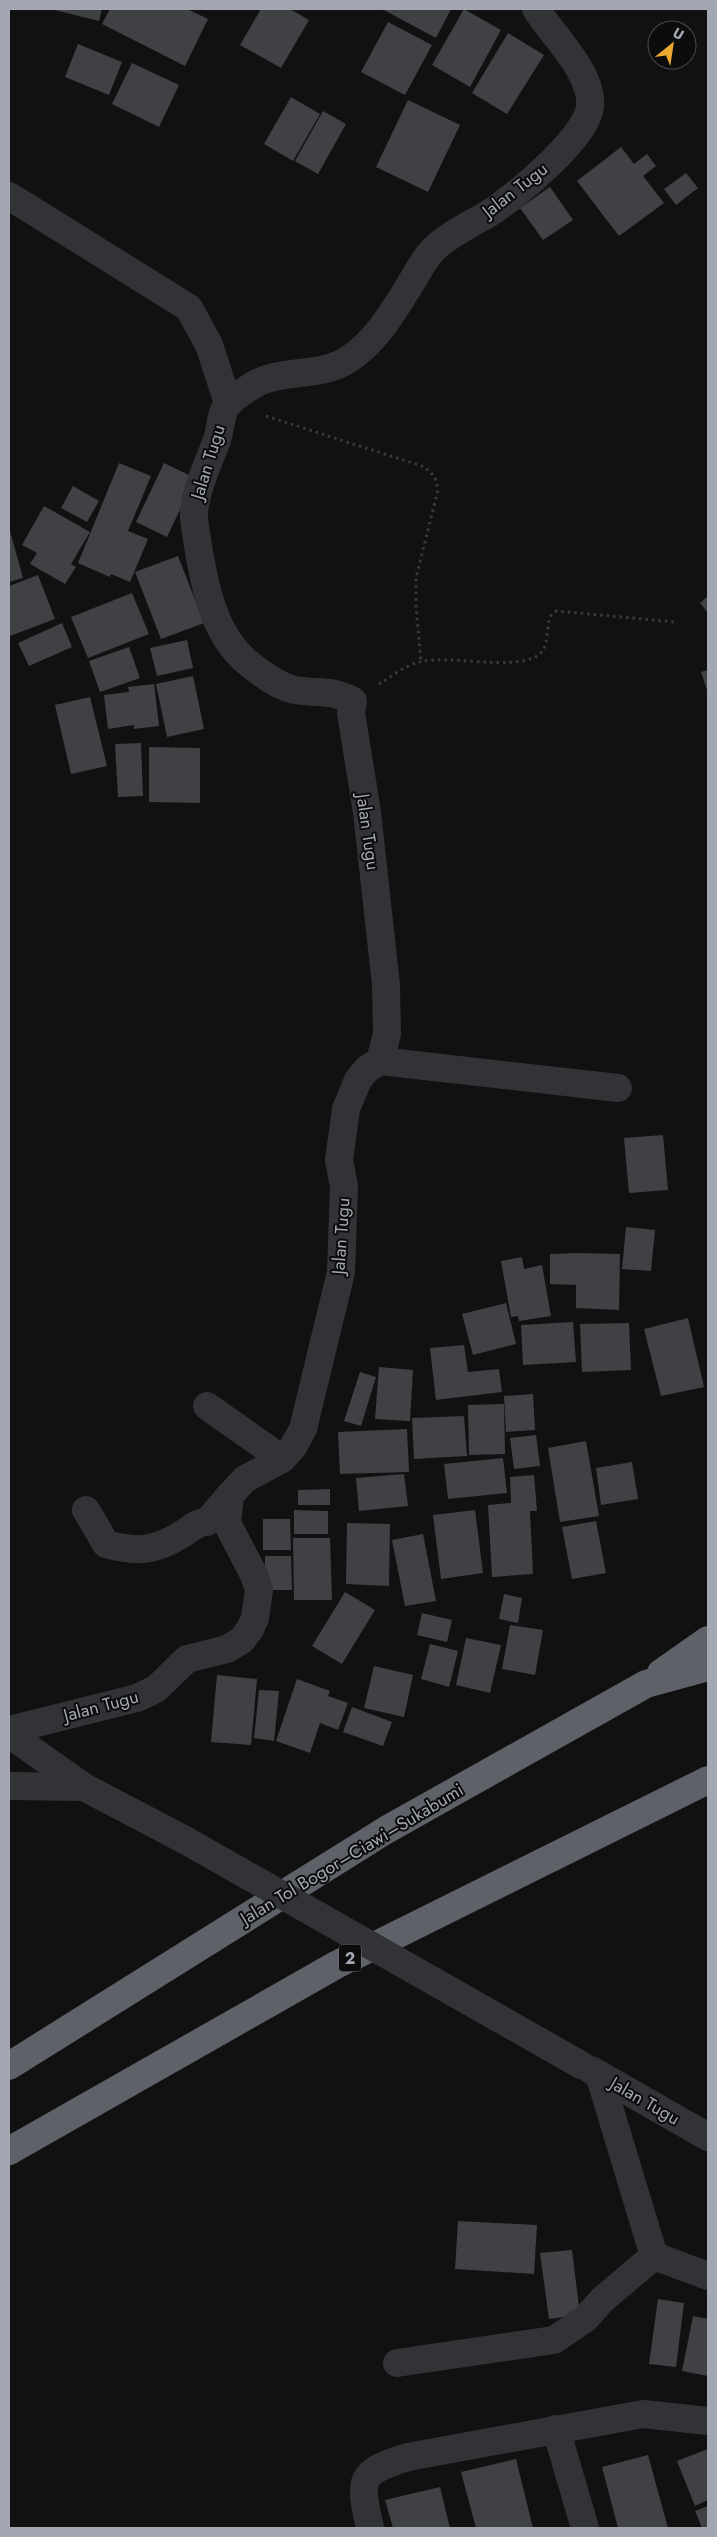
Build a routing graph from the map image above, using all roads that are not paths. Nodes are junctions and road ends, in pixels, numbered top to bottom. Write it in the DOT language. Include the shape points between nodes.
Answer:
graph roads {
  1 [pos="536,9"];
  2 [pos="9,196"];
  3 [pos="228,403"];
  4 [pos="380,1061"];
  5 [pos="618,1088"];
  6 [pos="208,1406"];
  7 [pos="282,1459"];
  8 [pos="230,1495"];
  9 [pos="86,1510"];
  10 [pos="708,1640"];
  11 [pos="708,1667"];
  12 [pos="646,1684"];
  13 [pos="9,1732"];
  14 [pos="706,1782"];
  15 [pos="9,1786"];
  16 [pos="84,1787"];
  17 [pos="9,2066"];
  18 [pos="590,2070"];
  19 [pos="708,2137"];
  20 [pos="9,2151"];
  21 [pos="654,2256"];
  22 [pos="708,2276"];
  23 [pos="397,2363"];
  24 [pos="708,2421"];
  25 [pos="556,2429"];
  26 [pos="370,2528"];
  27 [pos="584,2528"];
  1 -- 3 [label="street, Jalan Tugu" via="583,73 591,93 590,110 584,125 539,173 489,213 435,247 380,330 359,352 337,366 265,379"];
  2 -- 3 [label="street" via="190,308 209,345"];
  3 -- 4 [label="street, Jalan Tugu" via="197,491 193,515 203,577 223,633 236,652 264,675 293,690 339,693 353,701 351,712 367,812 386,985 387,1034"];
  4 -- 5 [label="street"];
  4 -- 7 [label="street, Jalan Tugu" via="358,1080 346,1109 339,1160 344,1186 341,1272 303,1429"];
  6 -- 7 [label="street"];
  7 -- 8 [label="street, Jalan Tugu" via="245,1479"];
  8 -- 9 [label="street" via="207,1522 199,1522 153,1549 130,1550 106,1544"];
  8 -- 13 [label="street, Jalan Tugu" via="227,1523 259,1590 255,1618 242,1640 227,1649 188,1659 156,1688 137,1698"];
  10 -- 12 [label="highway"];
  11 -- 12 [label="highway, Jalan Tol Bogor–Ciawi–Sukabumi"];
  12 -- 17 [label="highway, Jalan Tol Bogor–Ciawi–Sukabumi" via="386,1830"];
  13 -- 16 [label="street, Jalan Tugu"];
  14 -- 20 [label="highway, 2" via="336,1965"];
  15 -- 16 [label="street, Jalan Tugu"];
  16 -- 18 [label="street, Jalan Tugu, bridge" via="185,1840"];
  18 -- 19 [label="street, Jalan Tugu"];
  18 -- 21 [label="street"];
  21 -- 22 [label="street"];
  21 -- 23 [label="street" via="602,2300 585,2319 554,2340"];
  24 -- 25 [label="street" via="643,2414"];
  25 -- 26 [label="street" via="380,2465 369,2473 364,2484 363,2496"];
  25 -- 27 [label="street"];
}
